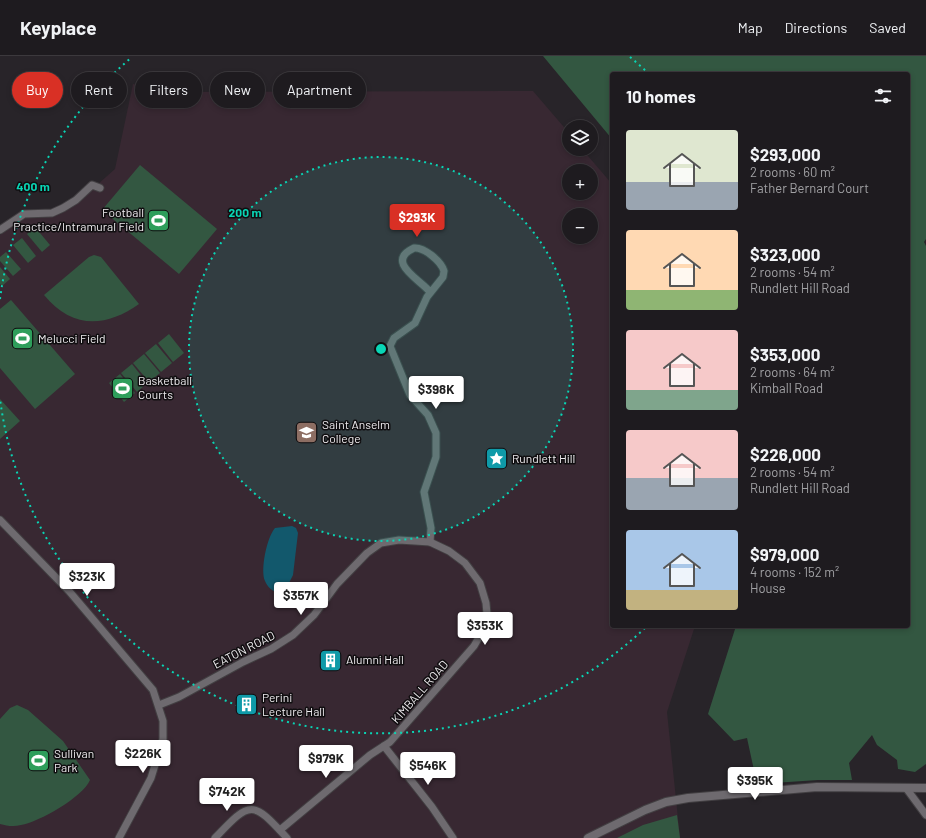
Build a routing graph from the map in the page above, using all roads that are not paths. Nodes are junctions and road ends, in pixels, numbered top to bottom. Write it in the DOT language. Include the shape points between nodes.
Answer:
graph roads {
  1 [pos="100,188"];
  2 [pos="0,230"];
  3 [pos="430,292"];
  4 [pos="0,520"];
  5 [pos="430,542"];
  6 [pos="159,705"];
  7 [pos="384,746"];
  8 [pos="906,788"];
  9 [pos="926,788"];
  10 [pos="926,816"];
  11 [pos="280,830"];
  12 [pos="119,838"];
  13 [pos="215,838"];
  14 [pos="287,838"];
  15 [pos="453,838"];
  16 [pos="588,838"];
  1 -- 2 [label="street" via="92,185 63,208 52,213 24,214"];
  3 -- 3 [label="street" via="443,277 444,268 439,262 414,248 405,255 403,265"];
  3 -- 5 [label="street" via="415,323 393,340 390,346 410,395 428,415 436,433 436,457 424,492 431,528"];
  4 -- 6 [label="street" via="69,591 144,676"];
  5 -- 6 [label="street, EATON ROAD" via="399,540 376,545 335,586 314,615 294,636"];
  5 -- 7 [label="street, KIMBALL ROAD" via="460,558 476,577 486,603 485,627 474,646 396,736"];
  6 -- 12 [label="street" via="164,734 156,766"];
  7 -- 11 [label="street, KIMBALL ROAD" via="370,754"];
  7 -- 15 [label="street"];
  8 -- 9 [label="street"];
  8 -- 10 [label="street"];
  8 -- 16 [label="street" via="817,787 683,799 645,810"];
  11 -- 13 [label="street" via="264,814 253,809 237,816"];
  11 -- 14 [label="street"];
}
